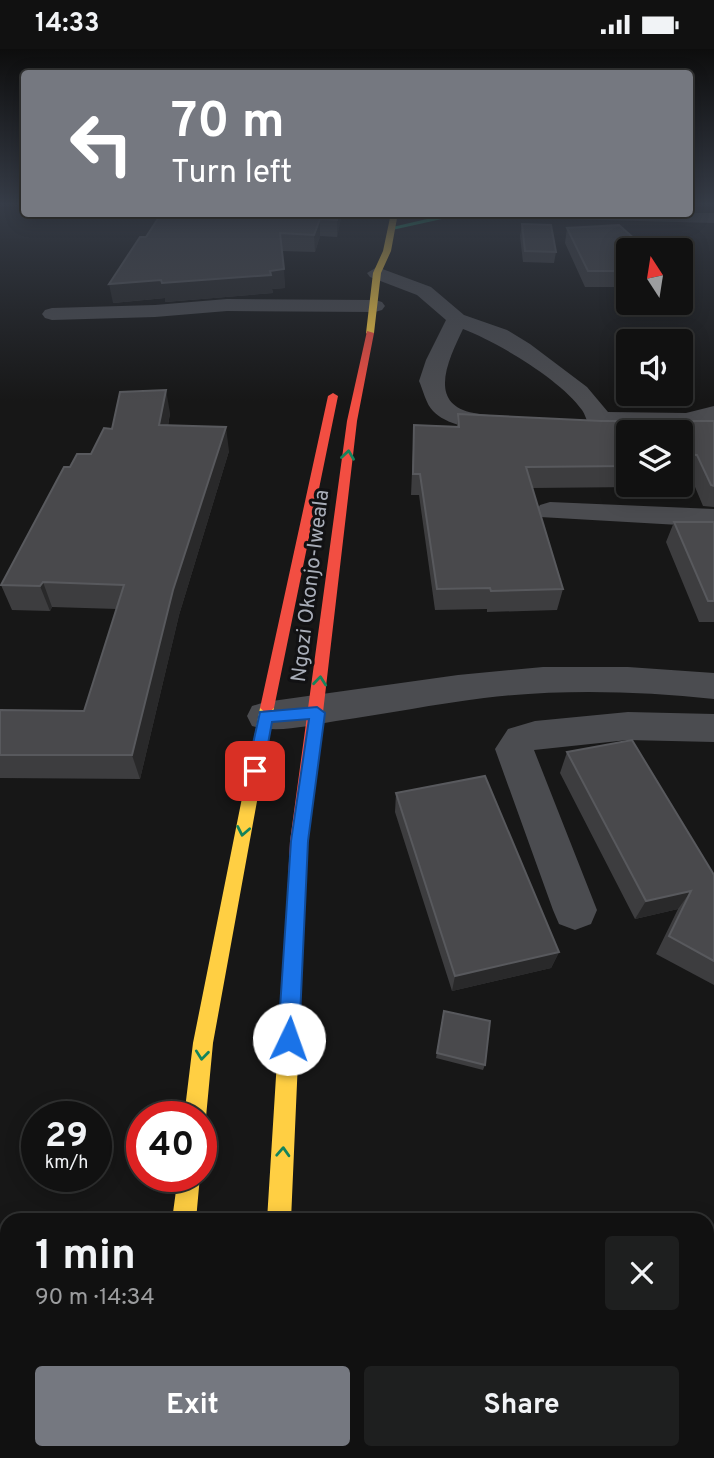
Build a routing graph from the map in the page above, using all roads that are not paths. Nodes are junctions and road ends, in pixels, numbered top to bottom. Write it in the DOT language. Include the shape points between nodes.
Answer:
graph roads {
  1 [pos="367,270"];
  2 [pos="371,270"];
  3 [pos="375,306"];
  4 [pos="52,314"];
  5 [pos="457,319"];
  6 [pos="336,382"];
  7 [pos="714,413"];
  8 [pos="598,419"];
  9 [pos="572,421"];
  10 [pos="533,423"];
  11 [pos="550,511"];
  12 [pos="714,518"];
  13 [pos="714,686"];
  14 [pos="317,713"];
  15 [pos="265,716"];
  16 [pos="714,728"];
  17 [pos="714,737"];
  18 [pos="575,909"];
  19 [pos="197,1101"];
  20 [pos="187,1192"];
  21 [pos="185,1213"];
  22 [pos="279,1213"];
  1 -- 3 [label="street, Ngozi Okonjo-Iweala"];
  2 -- 5 [label="street" via="424,291"];
  3 -- 4 [label="street" via="227,305"];
  14 -- 3 [label="street, Ngozi Okonjo-Iweala, one-way" via="352,421"];
  5 -- 8 [label="street" via="499,335 541,362 579,392"];
  5 -- 10 [label="street" via="431,381 443,408 466,420 495,425"];
  6 -- 15 [label="street, Ngozi Okonjo-Iweala"];
  7 -- 8 [label="street" via="685,420"];
  8 -- 9 [label="street"];
  11 -- 12 [label="street"];
  13 -- 14 [label="street" via="569,677 484,685"];
  14 -- 15 [label="street"];
  22 -- 14 [label="street, Ngozi Okonjo-Iweala, one-way" via="299,841"];
  15 -- 19 [label="street, Ngozi Okonjo-Iweala, one-way" via="203,1044"];
  16 -- 17 [label="street"];
  16 -- 18 [label="street" via="628,726 521,739 514,749 517,762"];
  20 -- 21 [label="street"];
}
